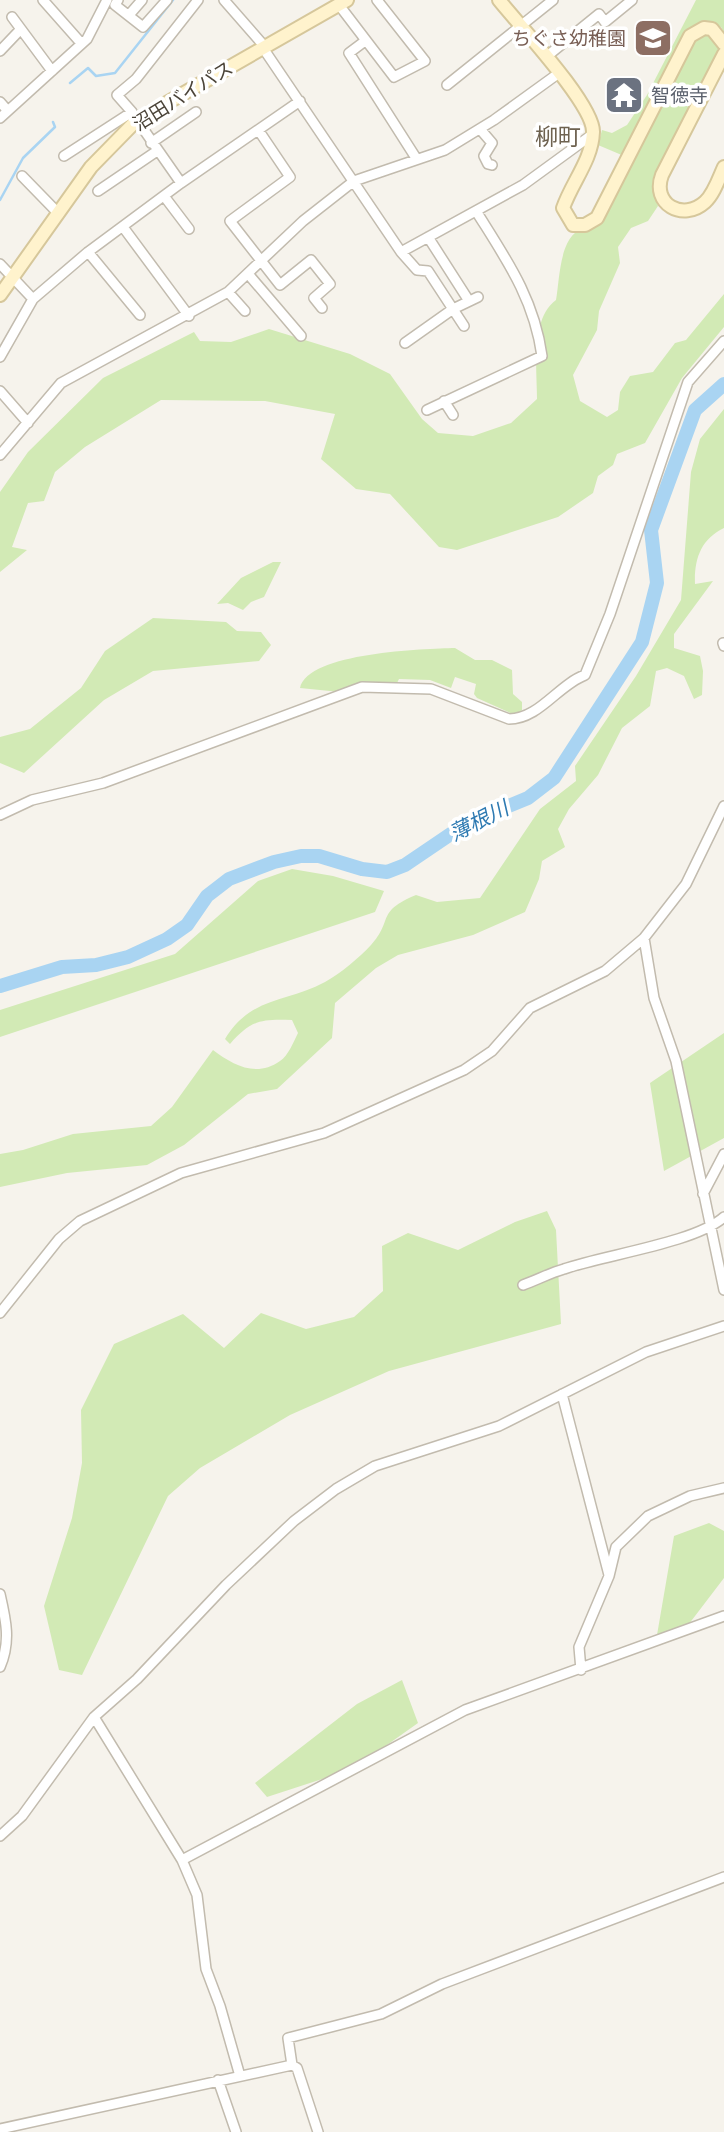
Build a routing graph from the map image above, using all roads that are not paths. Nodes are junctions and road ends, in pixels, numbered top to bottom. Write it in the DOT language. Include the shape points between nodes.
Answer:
graph roads {
  1 [pos="43,0"];
  2 [pos="107,0"];
  3 [pos="118,0"];
  4 [pos="142,0"];
  5 [pos="167,0"];
  6 [pos="198,0"];
  7 [pos="224,0"];
  8 [pos="377,0"];
  9 [pos="499,0"];
  10 [pos="552,0"];
  11 [pos="632,0"];
  12 [pos="343,2"];
  13 [pos="129,15"];
  14 [pos="12,17"];
  15 [pos="520,25"];
  16 [pos="20,30"];
  17 [pos="365,41"];
  18 [pos="81,43"];
  19 [pos="724,44"];
  20 [pos="264,48"];
  21 [pos="0,51"];
  22 [pos="724,54"];
  23 [pos="546,57"];
  24 [pos="52,71"];
  25 [pos="559,72"];
  26 [pos="447,85"];
  27 [pos="300,101"];
  28 [pos="0,102"];
  29 [pos="196,112"];
  30 [pos="4,114"];
  31 [pos="137,120"];
  32 [pos="480,129"];
  33 [pos="103,131"];
  34 [pos="258,131"];
  35 [pos="593,134"];
  36 [pos="111,144"];
  37 [pos="154,147"];
  38 [pos="64,156"];
  39 [pos="416,158"];
  40 [pos="492,165"];
  41 [pos="724,167"];
  42 [pos="22,176"];
  43 [pos="354,181"];
  44 [pos="181,183"];
  45 [pos="98,191"];
  46 [pos="164,196"];
  47 [pos="476,211"];
  48 [pos="59,214"];
  49 [pos="123,227"];
  50 [pos="189,229"];
  51 [pos="428,237"];
  52 [pos="88,252"];
  53 [pos="401,252"];
  54 [pos="260,263"];
  55 [pos="0,264"];
  56 [pos="249,275"];
  57 [pos="12,279"];
  58 [pos="228,292"];
  59 [pos="0,295"];
  60 [pos="33,299"];
  61 [pos="322,308"];
  62 [pos="453,309"];
  63 [pos="245,311"];
  64 [pos="140,315"];
  65 [pos="189,316"];
  66 [pos="464,326"];
  67 [pos="301,337"];
  68 [pos="724,341"];
  69 [pos="405,343"];
  70 [pos="0,357"];
  71 [pos="0,391"];
  72 [pos="444,401"];
  73 [pos="427,410"];
  74 [pos="453,415"];
  75 [pos="28,423"];
  76 [pos="0,455"];
  77 [pos="724,806"];
  78 [pos="0,815"];
  79 [pos="644,938"];
  80 [pos="724,1154"];
  81 [pos="703,1194"];
  82 [pos="724,1217"];
  83 [pos="709,1226"];
  84 [pos="523,1286"];
  85 [pos="724,1290"];
  86 [pos="0,1313"];
  87 [pos="724,1326"];
  88 [pos="562,1394"];
  89 [pos="724,1488"];
  90 [pos="609,1576"];
  91 [pos="0,1594"];
  92 [pos="724,1616"];
  93 [pos="0,1667"];
  94 [pos="581,1670"];
  95 [pos="94,1717"];
  96 [pos="0,1836"];
  97 [pos="182,1860"];
  98 [pos="724,1877"];
  99 [pos="292,2065"];
  100 [pos="240,2076"];
  101 [pos="218,2080"];
  102 [pos="0,2129"];
  103 [pos="236,2132"];
  104 [pos="317,2132"];
  1 -- 18 [label="street"];
  2 -- 18 [label="street" via="92,32"];
  3 -- 13 [label="street" via="115,5"];
  4 -- 13 [label="street"];
  5 -- 13 [label="street" via="147,26"];
  6 -- 33 [label="street" via="136,79 117,95 132,112"];
  7 -- 20 [label="street"];
  8 -- 17 [label="street" via="425,61 394,77"];
  9 -- 15 [label="street"];
  10 -- 15 [label="street"];
  11 -- 23 [label="street" via="606,22 599,13"];
  12 -- 17 [label="street"];
  12 -- 20 [label="street, 沼田バイパス"];
  14 -- 16 [label="street"];
  15 -- 23 [label="street"];
  15 -- 26 [label="street"];
  16 -- 21 [label="street"];
  16 -- 24 [label="street"];
  17 -- 39 [label="street" via="349,53"];
  18 -- 24 [label="street"];
  19 -- 35 [label="street" via="712,29 690,36 597,218 579,226 567,220 563,208"];
  20 -- 27 [label="street"];
  20 -- 31 [label="street, 沼田バイパス"];
  22 -- 41 [label="street" via="662,176 659,196 676,210 699,206 710,196"];
  23 -- 25 [label="street"];
  24 -- 30 [label="street"];
  25 -- 32 [label="street"];
  25 -- 35 [label="street" via="591,115"];
  27 -- 34 [label="street"];
  27 -- 43 [label="street"];
  28 -- 30 [label="street"];
  29 -- 37 [label="street"];
  31 -- 36 [label="street, 沼田バイパス"];
  31 -- 37 [label="street"];
  32 -- 39 [label="street" via="445,150"];
  32 -- 40 [label="street" via="492,144 484,156"];
  33 -- 36 [label="street"];
  33 -- 38 [label="street"];
  34 -- 44 [label="street"];
  34 -- 54 [label="street" via="290,177 230,221"];
  35 -- 47 [label="street" via="523,185"];
  36 -- 48 [label="street, 沼田バイパス"];
  37 -- 44 [label="street"];
  37 -- 45 [label="street"];
  39 -- 43 [label="street"];
  42 -- 48 [label="street"];
  43 -- 53 [label="street"];
  43 -- 54 [label="street"];
  44 -- 46 [label="street"];
  46 -- 49 [label="street"];
  46 -- 50 [label="street"];
  47 -- 51 [label="street"];
  47 -- 72 [label="street" via="516,276 538,324 542,356"];
  48 -- 57 [label="street, 沼田バイパス"];
  49 -- 52 [label="street"];
  49 -- 65 [label="street"];
  51 -- 53 [label="street"];
  51 -- 62 [label="street" via="473,299"];
  52 -- 60 [label="street"];
  52 -- 64 [label="street"];
  53 -- 62 [label="street" via="417,270 428,271"];
  54 -- 56 [label="street"];
  54 -- 61 [label="street" via="280,285 311,260 330,284 314,298"];
  55 -- 57 [label="street"];
  56 -- 58 [label="street"];
  56 -- 67 [label="street"];
  57 -- 59 [label="street, 沼田バイパス"];
  57 -- 60 [label="street"];
  58 -- 63 [label="street"];
  58 -- 65 [label="street"];
  60 -- 70 [label="street"];
  62 -- 66 [label="street"];
  62 -- 69 [label="street"];
  65 -- 75 [label="street" via="61,383"];
  68 -- 78 [label="street" via="688,382 610,614 584,675 571,680 541,706 519,719 509,719 431,689 362,687 103,783 29,801"];
  71 -- 75 [label="street"];
  72 -- 73 [label="street"];
  72 -- 74 [label="street"];
  75 -- 76 [label="street"];
  77 -- 79 [label="street" via="687,884"];
  79 -- 81 [label="street" via="654,998 676,1061"];
  79 -- 86 [label="street" via="605,971 530,1008 492,1051 464,1070 324,1133 181,1173 79,1221"];
  80 -- 81 [label="street"];
  81 -- 83 [label="street"];
  82 -- 83 [label="street"];
  83 -- 84 [label="street" via="653,1246 564,1268"];
  83 -- 85 [label="street"];
  87 -- 88 [label="street" via="646,1352"];
  88 -- 90 [label="street"];
  88 -- 95 [label="street" via="499,1426 375,1466 336,1489 294,1521 226,1585 137,1679"];
  89 -- 90 [label="street" via="690,1496 648,1516 616,1547"];
  90 -- 94 [label="street" via="579,1647"];
  91 -- 93 [label="street" via="7,1625"];
  92 -- 94 [label="street"];
  94 -- 97 [label="street" via="465,1710"];
  95 -- 96 [label="street" via="22,1816"];
  95 -- 97 [label="street"];
  97 -- 100 [label="street" via="197,1895 206,1969"];
  98 -- 99 [label="street" via="442,1984 381,2014 288,2038"];
  99 -- 100 [label="street"];
  99 -- 104 [label="street" via="297,2068"];
  100 -- 101 [label="street"];
  101 -- 102 [label="street"];
  101 -- 103 [label="street"];
}
